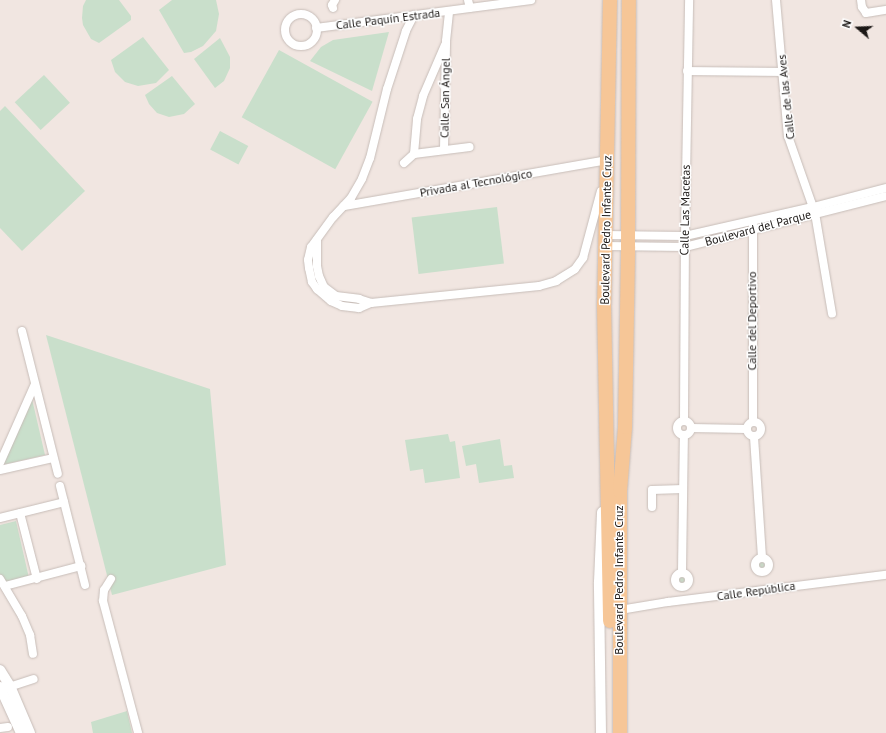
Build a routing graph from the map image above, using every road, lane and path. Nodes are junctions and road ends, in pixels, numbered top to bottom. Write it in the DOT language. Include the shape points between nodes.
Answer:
graph roads {
  1 [pos="531,0"];
  2 [pos="610,0"];
  3 [pos="629,0"];
  4 [pos="689,0"];
  5 [pos="776,0"];
  6 [pos="861,0"];
  7 [pos="469,4"];
  8 [pos="886,10"];
  9 [pos="449,11"];
  10 [pos="414,15"];
  11 [pos="316,28"];
  12 [pos="446,41"];
  13 [pos="687,71"];
  14 [pos="782,72"];
  15 [pos="470,147"];
  16 [pos="444,149"];
  17 [pos="414,154"];
  18 [pos="404,163"];
  19 [pos="608,163"];
  20 [pos="886,188"];
  21 [pos="886,196"];
  22 [pos="344,206"];
  23 [pos="814,210"];
  24 [pos="752,220"];
  25 [pos="754,229"];
  26 [pos="685,236"];
  27 [pos="605,241"];
  28 [pos="628,241"];
  29 [pos="685,247"];
  30 [pos="832,314"];
  31 [pos="22,331"];
  32 [pos="35,384"];
  33 [pos="684,420"];
  34 [pos="753,422"];
  35 [pos="625,427"];
  36 [pos="691,428"];
  37 [pos="747,429"];
  38 [pos="684,435"];
  39 [pos="754,437"];
  40 [pos="53,458"];
  41 [pos="607,461"];
  42 [pos="1,466"];
  43 [pos="58,474"];
  44 [pos="60,486"];
  45 [pos="683,489"];
  46 [pos="64,502"];
  47 [pos="652,507"];
  48 [pos="20,513"];
  49 [pos="0,518"];
  50 [pos="762,557"];
  51 [pos="80,566"];
  52 [pos="682,572"];
  53 [pos="886,575"];
  54 [pos="37,579"];
  55 [pos="111,579"];
  56 [pos="2,583"];
  57 [pos="85,585"];
  58 [pos="626,609"];
  59 [pos="33,654"];
  60 [pos="0,670"];
  61 [pos="34,679"];
  62 [pos="4,688"];
  63 [pos="21,733"];
  64 [pos="30,733"];
  65 [pos="138,733"];
  66 [pos="601,733"];
  67 [pos="612,733"];
  68 [pos="620,733"];
  69 [pos="627,733"];
  1 -- 7 [label="street, Calle Paquín Estrada"];
  2 -- 19 [label="highway, Boulevard Pedro Infante Cruz"];
  3 -- 28 [label="highway, Boulevard Pedro Infante Cruz"];
  4 -- 13 [label="street, Calle Las Macetas"];
  5 -- 14 [label="street, Calle de las Aves"];
  6 -- 8 [label="street" via="866,13"];
  7 -- 9 [label="street, Calle Paquín Estrada"];
  9 -- 10 [label="street, Calle Paquín Estrada"];
  9 -- 12 [label="street, Calle San Ángel"];
  10 -- 11 [label="street, Calle Paquín Estrada"];
  10 -- 22 [label="street" via="406,31 387,89 366,170"];
  12 -- 16 [label="street, Calle San Ángel"];
  12 -- 17 [label="street, Calle San Ángel" via="423,96 417,119"];
  13 -- 14 [label="street"];
  13 -- 26 [label="street, Calle Las Macetas"];
  14 -- 23 [label="street, Calle de las Aves" via="788,136"];
  15 -- 16 [label="street"];
  16 -- 17 [label="street, Calle San Ángel"];
  17 -- 18 [label="street"];
  19 -- 22 [label="street, Privada al Tecnológico"];
  19 -- 22 [label="street" via="583,258 567,275 539,286 371,303 359,298 336,296 324,287 317,266 317,240"];
  19 -- 27 [label="highway, Boulevard Pedro Infante Cruz"];
  20 -- 23 [label="street, Boulevard del Parque"];
  21 -- 23 [label="street, Boulevard del Parque"];
  23 -- 24 [label="street, Boulevard del Parque"];
  23 -- 25 [label="street, Boulevard del Parque"];
  23 -- 30 [label="street, Calle de las Aves"];
  24 -- 25 [label="street, Calle del Deportivo"];
  24 -- 26 [label="street, Boulevard del Parque"];
  25 -- 29 [label="street, Boulevard del Parque"];
  25 -- 34 [label="street, Calle del Deportivo"];
  26 -- 28 [label="street, Boulevard del Parque"];
  26 -- 29 [label="street, Calle Las Macetas"];
  27 -- 28 [label="street, Boulevard del Parque"];
  27 -- 28 [label="street, Boulevard del Parque"];
  27 -- 41 [label="highway, Boulevard Pedro Infante Cruz" via="604,352"];
  28 -- 29 [label="street, Boulevard del Parque"];
  28 -- 35 [label="highway, Boulevard Pedro Infante Cruz"];
  29 -- 33 [label="street, Calle Las Macetas"];
  31 -- 32 [label="street"];
  32 -- 40 [label="street"];
  32 -- 42 [label="street"];
  33 -- 36 [label="street"];
  33 -- 38 [label="street" via="678,423 676,428"];
  34 -- 37 [label="street"];
  34 -- 39 [label="street" via="759,424 762,430 759,436"];
  35 -- 58 [label="street, Boulevard Pedro Infante Cruz"];
  35 -- 68 [label="highway, Boulevard Pedro Infante Cruz" via="620,491"];
  36 -- 37 [label="street"];
  36 -- 38 [label="street" via="690,432"];
  37 -- 39 [label="street" via="748,434"];
  38 -- 45 [label="street"];
  39 -- 50 [label="street"];
  40 -- 42 [label="street"];
  40 -- 43 [label="street"];
  41 -- 66 [label="street, Boulevard Pedro Infante Cruz" via="602,505 599,582"];
  41 -- 67 [label="highway, Boulevard Pedro Infante Cruz"];
  44 -- 46 [label="street"];
  45 -- 47 [label="street" via="652,490"];
  45 -- 52 [label="street"];
  46 -- 48 [label="street"];
  46 -- 51 [label="street"];
  48 -- 49 [label="street"];
  48 -- 54 [label="street"];
  51 -- 54 [label="street"];
  51 -- 57 [label="street"];
  53 -- 58 [label="street, Calle República"];
  54 -- 56 [label="street"];
  55 -- 65 [label="street" via="104,590 103,601"];
  56 -- 59 [label="street" via="22,616 30,635"];
  58 -- 69 [label="street, Boulevard Pedro Infante Cruz"];
  60 -- 62 [label="street"];
  61 -- 62 [label="street"];
  62 -- 63 [label="street"];
  62 -- 64 [label="street"];
}
